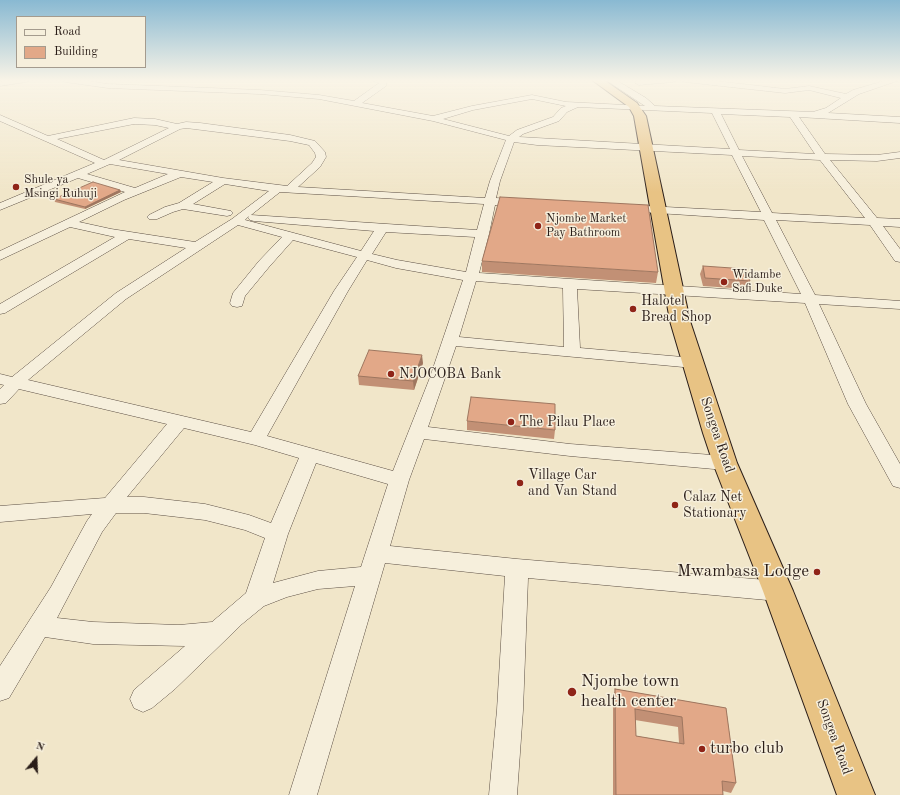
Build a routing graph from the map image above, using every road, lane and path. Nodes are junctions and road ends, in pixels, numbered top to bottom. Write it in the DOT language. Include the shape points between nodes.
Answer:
graph roads {
  1 [pos="420,117"];
  2 [pos="442,117"];
  3 [pos="557,117"];
  4 [pos="640,117"];
  5 [pos="718,117"];
  6 [pos="794,117"];
  7 [pos="850,117"];
  8 [pos="0,118"];
  9 [pos="433,120"];
  10 [pos="900,120"];
  11 [pos="177,127"];
  12 [pos="46,138"];
  13 [pos="511,139"];
  14 [pos="648,148"];
  15 [pos="737,153"];
  16 [pos="900,155"];
  17 [pos="822,157"];
  18 [pos="106,162"];
  19 [pos="181,173"];
  20 [pos="77,174"];
  21 [pos="223,181"];
  22 [pos="284,189"];
  23 [pos="134,191"];
  24 [pos="490,202"];
  25 [pos="533,204"];
  26 [pos="183,206"];
  27 [pos="0,207"];
  28 [pos="614,207"];
  29 [pos="659,210"];
  30 [pos="153,217"];
  31 [pos="235,217"];
  32 [pos="768,217"];
  33 [pos="874,222"];
  34 [pos="68,223"];
  35 [pos="898,223"];
  36 [pos="382,228"];
  37 [pos="483,234"];
  38 [pos="127,235"];
  39 [pos="290,236"];
  40 [pos="196,246"];
  41 [pos="0,256"];
  42 [pos="365,256"];
  43 [pos="900,258"];
  44 [pos="471,277"];
  45 [pos="570,284"];
  46 [pos="673,291"];
  47 [pos="810,299"];
  48 [pos="237,303"];
  49 [pos="900,305"];
  50 [pos="0,310"];
  51 [pos="449,341"];
  52 [pos="572,351"];
  53 [pos="694,363"];
  54 [pos="8,381"];
  55 [pos="0,399"];
  56 [pos="180,421"];
  57 [pos="417,432"];
  58 [pos="256,439"];
  59 [pos="310,454"];
  60 [pos="725,463"];
  61 [pos="399,480"];
  62 [pos="900,481"];
  63 [pos="109,505"];
  64 [pos="0,514"];
  65 [pos="278,534"];
  66 [pos="377,552"];
  67 [pos="516,568"];
  68 [pos="370,576"];
  69 [pos="778,591"];
  70 [pos="256,600"];
  71 [pos="39,626"];
  72 [pos="217,632"];
  73 [pos="0,689"];
  74 [pos="143,699"];
  75 [pos="303,795"];
  76 [pos="503,795"];
  77 [pos="856,795"];
  1 -- 9 [label="street"];
  2 -- 9 [label="street"];
  3 -- 13 [label="street" via="520,132"];
  4 -- 14 [label="highway, Songea Road"];
  5 -- 15 [label="street"];
  6 -- 17 [label="street"];
  7 -- 10 [label="street"];
  8 -- 12 [label="street"];
  9 -- 13 [label="street"];
  11 -- 12 [label="street" via="134,121"];
  11 -- 18 [label="street"];
  11 -- 22 [label="street" via="200,126 312,143 321,157 309,173"];
  12 -- 18 [label="street"];
  13 -- 14 [label="street"];
  13 -- 24 [label="street"];
  14 -- 15 [label="street"];
  14 -- 29 [label="highway, Songea Road"];
  15 -- 17 [label="street"];
  15 -- 32 [label="street"];
  16 -- 17 [label="street" via="877,158"];
  17 -- 33 [label="street"];
  18 -- 19 [label="street"];
  18 -- 20 [label="street"];
  19 -- 21 [label="street"];
  19 -- 23 [label="street"];
  20 -- 23 [label="street"];
  20 -- 27 [label="street"];
  21 -- 22 [label="street"];
  21 -- 26 [label="street"];
  22 -- 24 [label="street"];
  22 -- 31 [label="street"];
  23 -- 34 [label="street"];
  24 -- 25 [label="street"];
  24 -- 37 [label="street"];
  26 -- 30 [label="street" via="169,209"];
  26 -- 31 [label="street"];
  28 -- 29 [label="street"];
  29 -- 32 [label="street"];
  29 -- 46 [label="highway, Songea Road"];
  31 -- 36 [label="street"];
  31 -- 39 [label="street"];
  31 -- 40 [label="street"];
  32 -- 33 [label="street"];
  32 -- 47 [label="street"];
  33 -- 35 [label="street"];
  33 -- 43 [label="street"];
  34 -- 38 [label="street"];
  34 -- 41 [label="street"];
  36 -- 37 [label="street"];
  36 -- 42 [label="street"];
  37 -- 44 [label="street"];
  38 -- 40 [label="street"];
  38 -- 50 [label="street"];
  39 -- 42 [label="street"];
  39 -- 48 [label="street" via="238,296"];
  40 -- 54 [label="street" via="121,296"];
  42 -- 44 [label="street" via="416,269"];
  42 -- 58 [label="street" via="341,291"];
  44 -- 45 [label="street"];
  44 -- 51 [label="street"];
  45 -- 46 [label="street"];
  45 -- 52 [label="street"];
  46 -- 47 [label="street"];
  46 -- 53 [label="highway, Songea Road"];
  47 -- 49 [label="street"];
  47 -- 62 [label="street" via="857,404"];
  51 -- 52 [label="street"];
  51 -- 57 [label="street"];
  52 -- 53 [label="street"];
  53 -- 60 [label="highway, Songea Road"];
  54 -- 55 [label="street"];
  54 -- 56 [label="street"];
  56 -- 58 [label="street"];
  56 -- 63 [label="street"];
  57 -- 60 [label="street" via="570,450"];
  57 -- 61 [label="street"];
  58 -- 59 [label="street"];
  59 -- 61 [label="street"];
  59 -- 65 [label="street"];
  60 -- 69 [label="highway, Songea Road"];
  61 -- 66 [label="street"];
  63 -- 64 [label="street"];
  63 -- 65 [label="street" via="144,505 205,512 249,523"];
  63 -- 71 [label="street"];
  65 -- 70 [label="street"];
  66 -- 67 [label="street"];
  66 -- 68 [label="street"];
  67 -- 69 [label="street"];
  67 -- 76 [label="street" via="510,710"];
  68 -- 70 [label="street" via="318,580 284,588"];
  68 -- 75 [label="street"];
  69 -- 77 [label="highway, Songea Road"];
  70 -- 72 [label="street"];
  71 -- 72 [label="street" via="142,635 179,636"];
  71 -- 73 [label="street"];
  72 -- 74 [label="street"];
}
